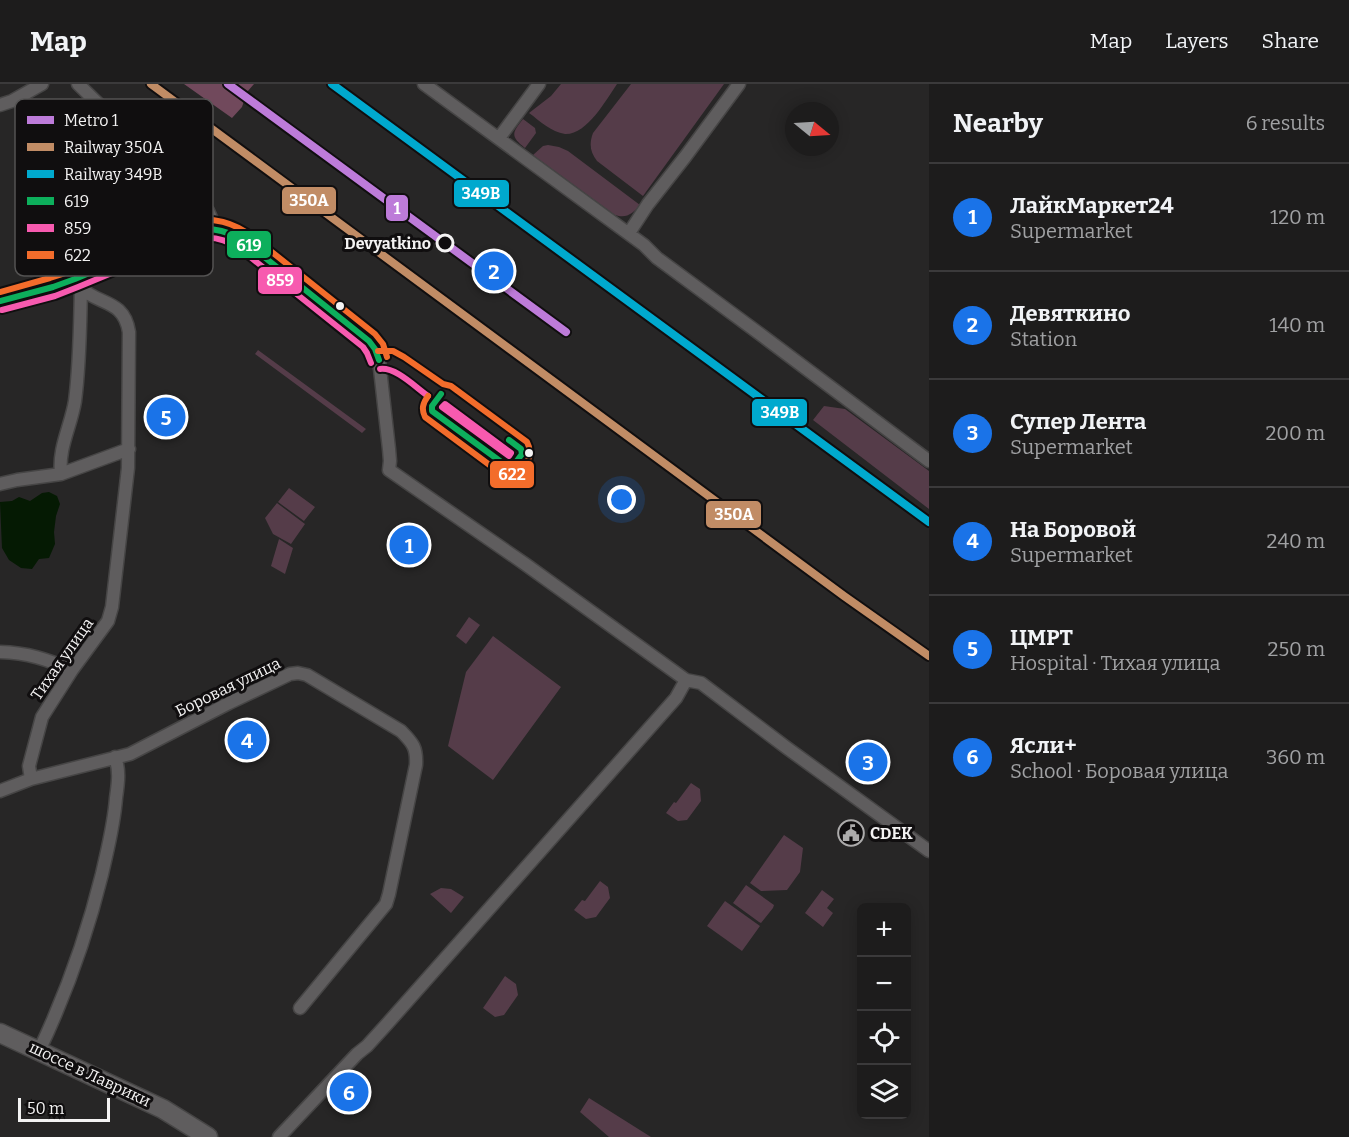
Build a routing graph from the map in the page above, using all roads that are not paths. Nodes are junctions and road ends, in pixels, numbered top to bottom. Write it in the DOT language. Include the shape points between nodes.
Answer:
graph roads {
  1 [pos="42,84"];
  2 [pos="78,84"];
  3 [pos="424,84"];
  4 [pos="539,84"];
  5 [pos="739,84"];
  6 [pos="15,99"];
  7 [pos="16,99"];
  8 [pos="93,99"];
  9 [pos="0,105"];
  10 [pos="499,138"];
  11 [pos="213,222"];
  12 [pos="213,229"];
  13 [pos="216,229"];
  14 [pos="628,233"];
  15 [pos="95,276"];
  16 [pos="78,284"];
  17 [pos="0,301"];
  18 [pos="129,450"];
  19 [pos="929,461"];
  20 [pos="61,474"];
  21 [pos="0,484"];
  22 [pos="0,652"];
  23 [pos="72,670"];
  24 [pos="686,680"];
  25 [pos="115,757"];
  26 [pos="31,779"];
  27 [pos="0,791"];
  28 [pos="929,851"];
  29 [pos="300,1008"];
  30 [pos="0,1033"];
  31 [pos="39,1051"];
  32 [pos="208,1137"];
  33 [pos="279,1137"];
  1 -- 7 [label="street"];
  2 -- 8 [label="street"];
  3 -- 10 [label="street"];
  4 -- 10 [label="street"];
  5 -- 14 [label="street"];
  6 -- 9 [label="street"];
  10 -- 14 [label="street"];
  11 -- 13 [label="street"];
  12 -- 13 [label="street"];
  13 -- 24 [label="street" via="240,238 375,349 389,470"];
  14 -- 19 [label="street"];
  15 -- 16 [label="street"];
  16 -- 17 [label="street"];
  16 -- 18 [label="street, Тихая улица" via="108,302 128,322"];
  16 -- 20 [label="street" via="78,365 74,402 59,462"];
  18 -- 20 [label="street"];
  18 -- 23 [label="street, Тихая улица" via="112,607 108,621"];
  20 -- 21 [label="street"];
  22 -- 23 [label="street" via="46,659"];
  23 -- 26 [label="street, Тихая улица" via="42,717 29,766"];
  24 -- 28 [label="street" via="701,683"];
  24 -- 33 [label="street" via="670,705 367,1046"];
  25 -- 26 [label="street, Боровая улица"];
  25 -- 29 [label="street, Боровая улица" via="130,754 228,703 298,673 401,731 413,744 416,765 386,904"];
  25 -- 31 [label="street" via="118,781 114,824 95,902 58,1009"];
  26 -- 27 [label="street, Боровая улица"];
  30 -- 31 [label="street, шоссе в Лаврики"];
  31 -- 32 [label="street, шоссе в Лаврики" via="163,1109"];
}
